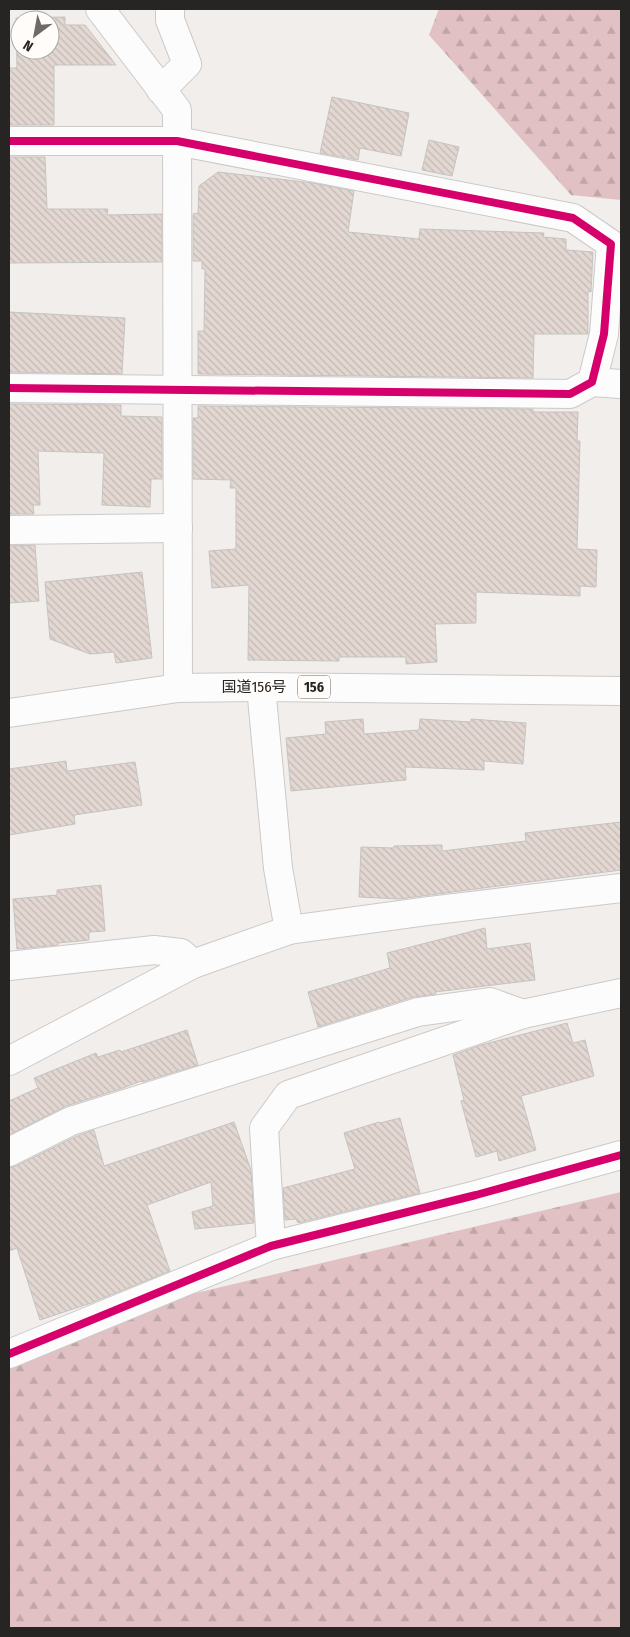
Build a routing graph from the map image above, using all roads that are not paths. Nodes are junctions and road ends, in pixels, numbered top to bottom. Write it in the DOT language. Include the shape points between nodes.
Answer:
graph roads {
  1 [pos="100,9"];
  2 [pos="170,9"];
  3 [pos="161,90"];
  4 [pos="9,141"];
  5 [pos="177,141"];
  6 [pos="592,382"];
  7 [pos="621,384"];
  8 [pos="9,388"];
  9 [pos="178,390"];
  10 [pos="178,528"];
  11 [pos="9,530"];
  12 [pos="262,687"];
  13 [pos="178,688"];
  14 [pos="621,691"];
  15 [pos="9,713"];
  16 [pos="621,888"];
  17 [pos="289,930"];
  18 [pos="193,964"];
  19 [pos="9,966"];
  20 [pos="621,993"];
  21 [pos="523,1014"];
  22 [pos="9,1061"];
  23 [pos="9,1152"];
  24 [pos="621,1155"];
  25 [pos="271,1246"];
  26 [pos="9,1354"];
  1 -- 3 [label="main road"];
  2 -- 3 [label="main road" via="170,20 187,64"];
  3 -- 5 [label="main road" via="177,110"];
  4 -- 5 [label="main road"];
  5 -- 6 [label="main road" via="573,218 611,244 604,334"];
  5 -- 9 [label="main road"];
  6 -- 7 [label="main road"];
  6 -- 9 [label="main road" via="570,394"];
  8 -- 9 [label="main road"];
  9 -- 10 [label="main road"];
  10 -- 11 [label="main road"];
  10 -- 13 [label="main road"];
  12 -- 13 [label="main road, 国道156号 / 156"];
  12 -- 14 [label="main road, 国道156号 / 156"];
  12 -- 17 [label="main road" via="278,868"];
  13 -- 15 [label="main road, 国道156号 / 156"];
  16 -- 17 [label="main road"];
  17 -- 18 [label="main road"];
  18 -- 19 [label="main road" via="181,952 154,950"];
  18 -- 22 [label="main road"];
  20 -- 21 [label="main road"];
  21 -- 23 [label="main road" via="490,1002 418,1012 71,1121"];
  21 -- 25 [label="main road" via="288,1095 264,1128"];
  24 -- 25 [label="main road"];
  25 -- 26 [label="main road"];
}
